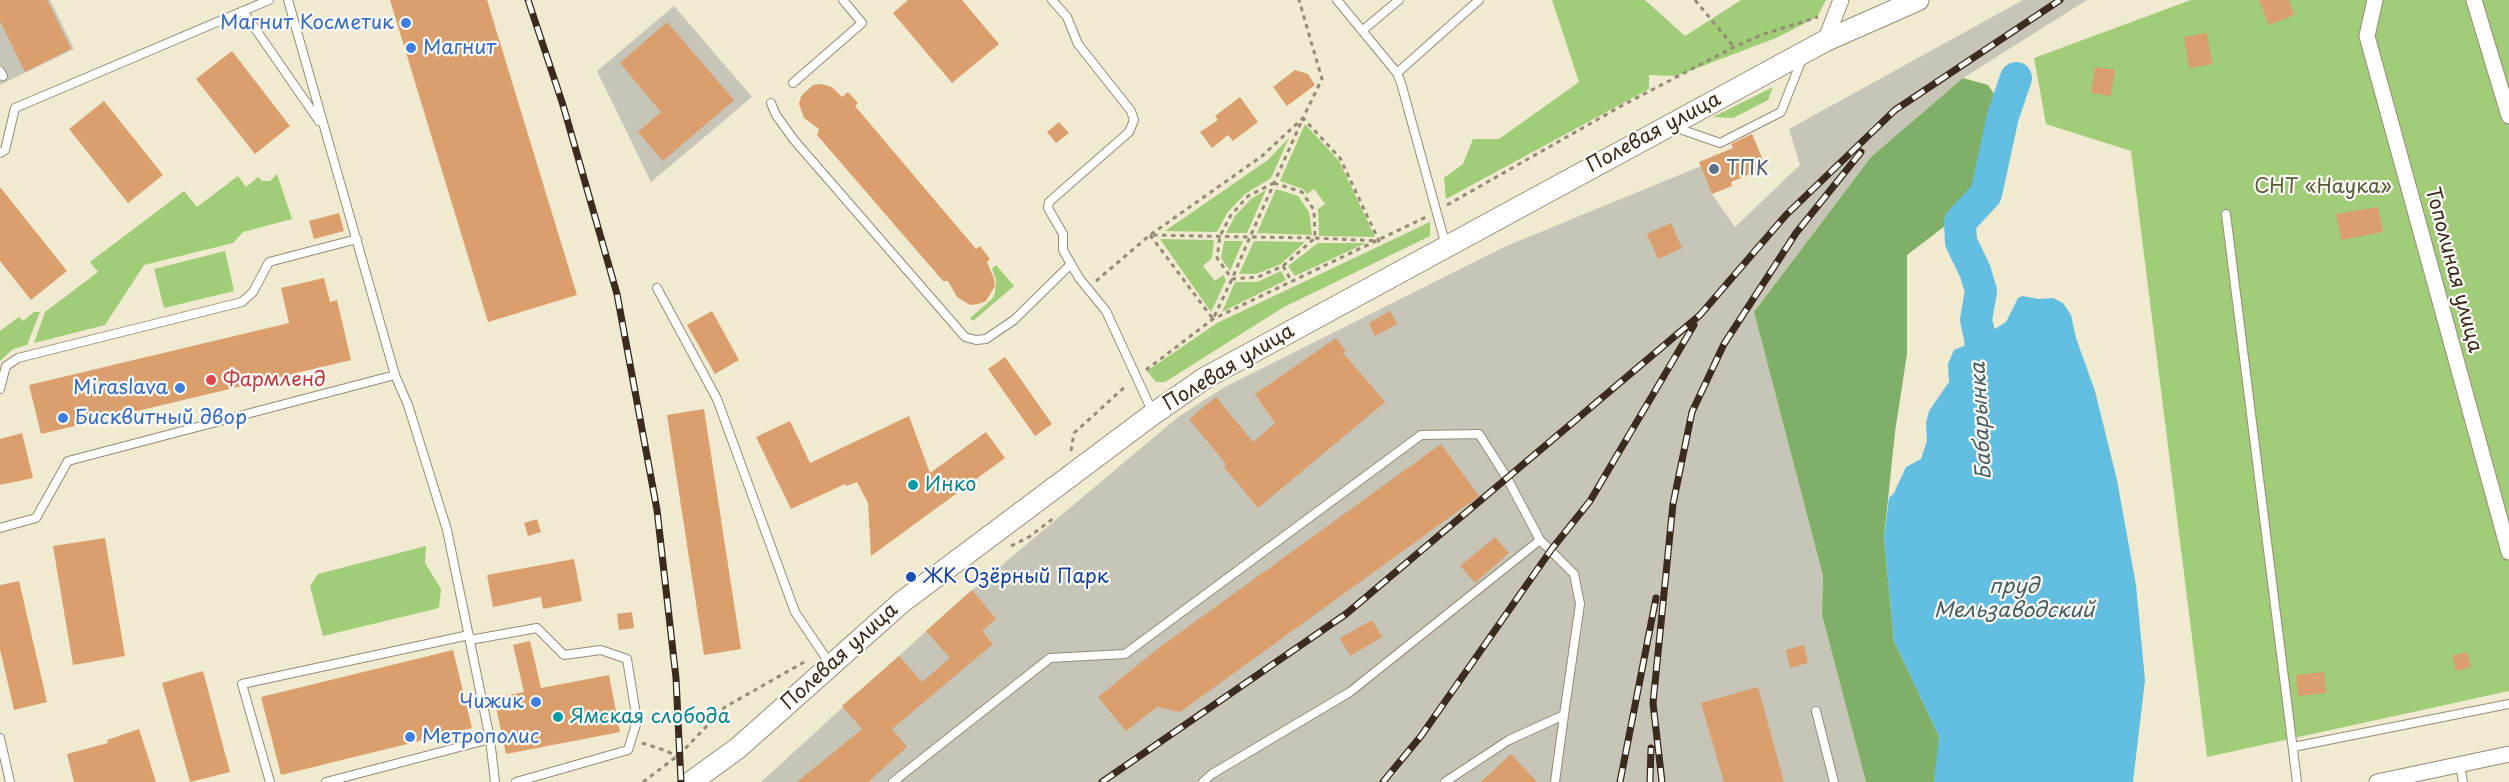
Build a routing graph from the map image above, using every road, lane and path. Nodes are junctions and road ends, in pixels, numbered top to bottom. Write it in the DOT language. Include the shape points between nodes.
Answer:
graph roads {
  1 [pos="269,0"];
  2 [pos="288,0"];
  3 [pos="843,0"];
  4 [pos="1052,0"];
  5 [pos="1299,0"];
  6 [pos="1337,0"];
  7 [pos="1399,0"];
  8 [pos="1479,0"];
  9 [pos="1695,0"];
  10 [pos="1841,0"];
  11 [pos="1918,0"];
  12 [pos="2375,0"];
  13 [pos="2474,0"];
  14 [pos="243,11"];
  15 [pos="1363,30"];
  16 [pos="1825,41"];
  17 [pos="1734,48"];
  18 [pos="1805,51"];
  19 [pos="1397,73"];
  20 [pos="793,83"];
  21 [pos="771,103"];
  22 [pos="2509,116"];
  23 [pos="1303,117"];
  24 [pos="1669,125"];
  25 [pos="323,127"];
  26 [pos="0,153"];
  27 [pos="1274,183"];
  28 [pos="2226,214"];
  29 [pos="1150,235"];
  30 [pos="1220,236"];
  31 [pos="1250,237"];
  32 [pos="1316,238"];
  33 [pos="357,239"];
  34 [pos="1446,246"];
  35 [pos="1071,264"];
  36 [pos="1283,266"];
  37 [pos="1232,279"];
  38 [pos="1292,282"];
  39 [pos="1088,287"];
  40 [pos="657,288"];
  41 [pos="394,375"];
  42 [pos="0,389"];
  43 [pos="1153,414"];
  44 [pos="0,528"];
  45 [pos="1540,540"];
  46 [pos="2509,552"];
  47 [pos="470,637"];
  48 [pos="831,665"];
  49 [pos="2509,704"];
  50 [pos="1816,711"];
  51 [pos="1564,715"];
  52 [pos="0,738"];
  53 [pos="490,739"];
  54 [pos="652,746"];
  55 [pos="2293,747"];
  56 [pos="2509,754"];
  57 [pos="677,756"];
  58 [pos="2460,765"];
  59 [pos="10,782"];
  60 [pos="270,782"];
  61 [pos="326,782"];
  62 [pos="495,782"];
  63 [pos="516,782"];
  64 [pos="691,782"];
  65 [pos="892,782"];
  66 [pos="1203,782"];
  67 [pos="1445,782"];
  68 [pos="1555,782"];
  69 [pos="1834,782"];
  70 [pos="2297,782"];
  71 [pos="2377,782"];
  72 [pos="2463,782"];
  1 -- 14 [label="lane"];
  2 -- 25 [label="lane"];
  3 -- 20 [label="lane" via="862,23"];
  4 -- 35 [label="lane" via="1066,17 1078,44 1134,120 1129,132 1049,202"];
  5 -- 23 [label="path" via="1322,79"];
  6 -- 15 [label="lane"];
  7 -- 15 [label="lane"];
  8 -- 19 [label="lane"];
  9 -- 17 [label="path"];
  10 -- 16 [label="street"];
  11 -- 16 [label="street, Полевая улица"];
  12 -- 46 [label="street, Тополиная улица" via="2367,36"];
  13 -- 22 [label="street"];
  14 -- 25 [label="lane"];
  14 -- 26 [label="lane" via="15,108 5,150"];
  15 -- 19 [label="lane"];
  16 -- 18 [label="street, Полевая улица"];
  18 -- 24 [label="street, Полевая улица"];
  18 -- 24 [label="lane" via="1781,112 1720,142"];
  19 -- 34 [label="lane"];
  21 -- 35 [label="lane" via="794,140 965,337 986,339 1014,320"];
  23 -- 27 [label="path"];
  23 -- 29 [label="path" via="1262,156"];
  23 -- 32 [label="path" via="1340,158 1379,241"];
  24 -- 34 [label="street, Полевая улица"];
  25 -- 33 [label="lane"];
  27 -- 30 [label="path" via="1248,196 1231,215"];
  27 -- 31 [label="path"];
  27 -- 32 [label="path" via="1302,192 1314,210"];
  28 -- 55 [label="lane"];
  29 -- 30 [label="path"];
  29 -- 37 [label="path" via="1213,319"];
  29 -- 39 [label="path"];
  30 -- 31 [label="path"];
  30 -- 37 [label="path" via="1217,258"];
  31 -- 32 [label="path"];
  31 -- 37 [label="path"];
  32 -- 36 [label="path"];
  33 -- 41 [label="lane"];
  33 -- 42 [label="lane" via="269,262 253,292 242,302 18,358 6,366"];
  34 -- 43 [label="street, Полевая улица" via="1205,378"];
  35 -- 39 [label="lane"];
  36 -- 37 [label="path" via="1258,277"];
  36 -- 38 [label="path"];
  39 -- 43 [label="lane" via="1106,311"];
  40 -- 48 [label="lane" via="717,399 795,612"];
  41 -- 44 [label="lane" via="68,461 36,518"];
  41 -- 47 [label="lane" via="408,405 447,530"];
  43 -- 48 [label="street, Полевая улица" via="902,602"];
  45 -- 51 [label="lane" via="1574,574 1580,604"];
  45 -- 65 [label="lane" via="1479,434 1421,435 1125,654 1050,658"];
  45 -- 66 [label="lane" via="1350,692"];
  47 -- 53 [label="lane"];
  47 -- 60 [label="lane" via="242,684"];
  47 -- 63 [label="lane" via="537,628 564,655 601,650 627,659 637,721 628,750"];
  48 -- 64 [label="street, Полевая улица" via="738,748"];
  49 -- 55 [label="lane"];
  50 -- 69 [label="lane"];
  51 -- 67 [label="lane" via="1509,740"];
  51 -- 68 [label="lane"];
  52 -- 59 [label="lane"];
  53 -- 61 [label="lane"];
  53 -- 62 [label="lane"];
  54 -- 57 [label="path"];
  55 -- 70 [label="lane"];
  56 -- 58 [label="street"];
  58 -- 71 [label="street"];
  58 -- 72 [label="lane"];
}
